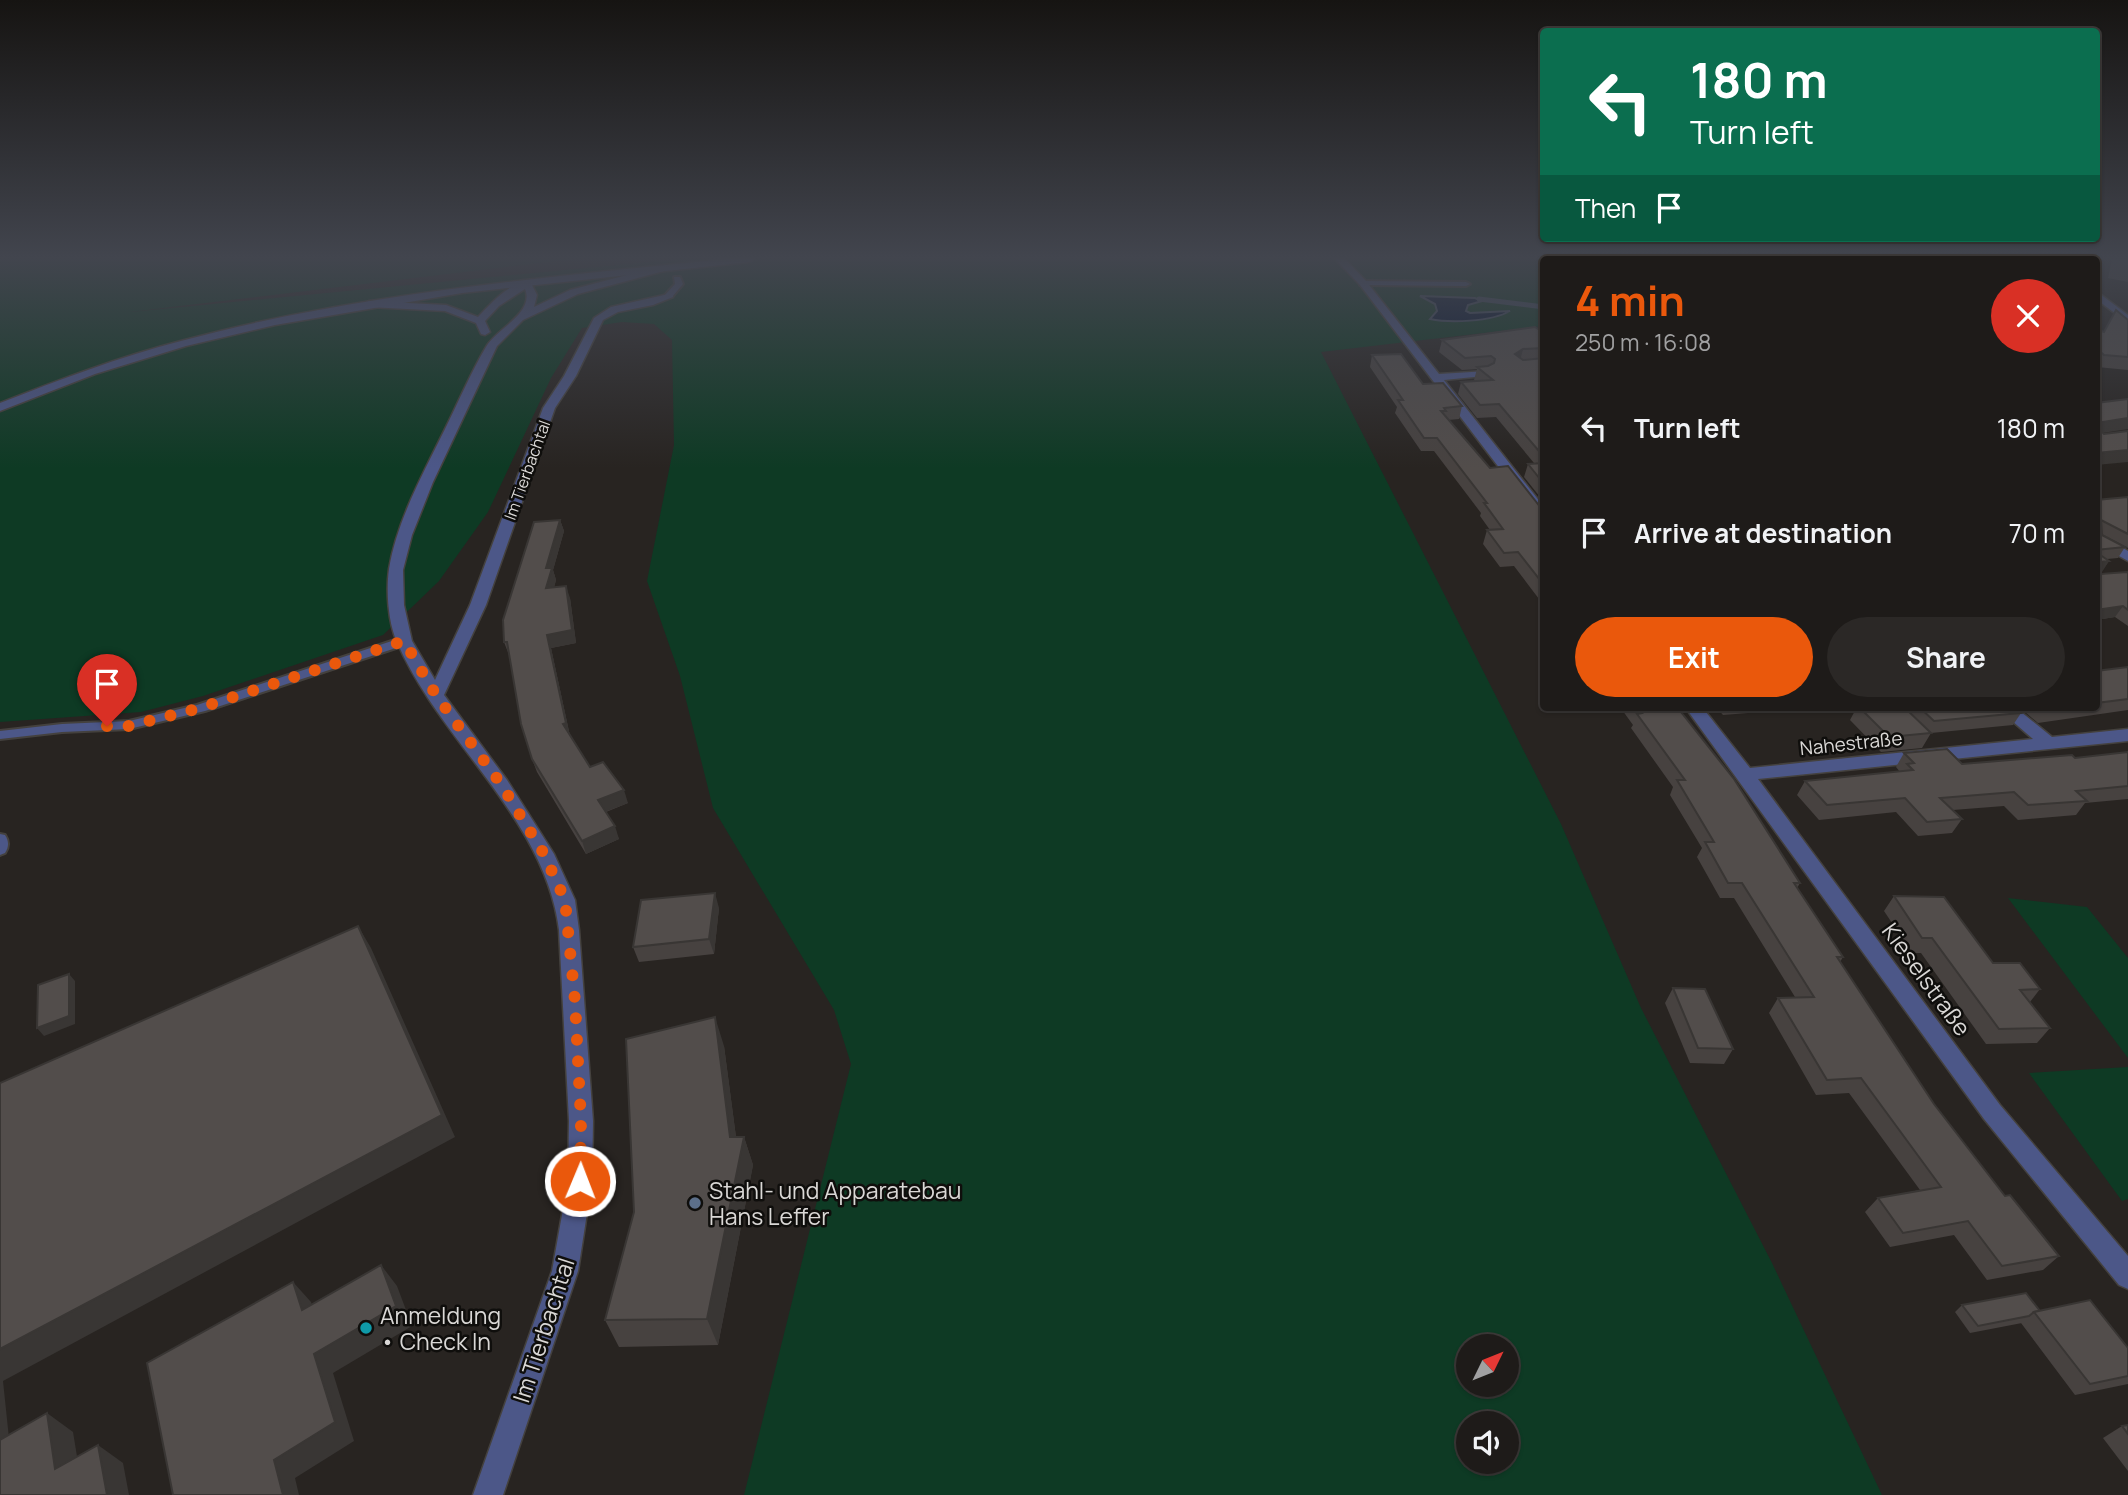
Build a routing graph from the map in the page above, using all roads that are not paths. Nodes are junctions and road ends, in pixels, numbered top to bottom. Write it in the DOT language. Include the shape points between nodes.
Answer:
graph roads {
  1 [pos="237,329"];
  2 [pos="484,329"];
  3 [pos="509,329"];
  4 [pos="594,329"];
  5 [pos="1397,329"];
  6 [pos="492,345"];
  7 [pos="1484,373"];
  8 [pos="1434,378"];
  9 [pos="0,407"];
  10 [pos="1538,502"];
  11 [pos="2100,539"];
  12 [pos="2128,557"];
  13 [pos="404,641"];
  14 [pos="436,695"];
  15 [pos="1696,711"];
  16 [pos="2009,711"];
  17 [pos="0,735"];
  18 [pos="2128,735"];
  19 [pos="2050,744"];
  20 [pos="1745,774"];
  21 [pos="0,839"];
  22 [pos="0,849"];
  23 [pos="2128,1276"];
  24 [pos="488,1495"];
  1 -- 9 [label="street" via="152,350"];
  2 -- 6 [label="street"];
  3 -- 6 [label="street, Im Tierbachtal"];
  4 -- 14 [label="street, Im Tierbachtal" via="549,408 478,605"];
  5 -- 8 [label="street"];
  6 -- 13 [label="street, Im Tierbachtal" via="405,535 396,570 396,605"];
  7 -- 8 [label="street"];
  8 -- 10 [label="street"];
  11 -- 12 [label="street"];
  13 -- 14 [label="street, Im Tierbachtal"];
  13 -- 17 [label="lane" via="200,708 129,726"];
  14 -- 24 [label="street, Im Tierbachtal" via="501,784 544,854 565,900 575,1001 580,1181 565,1270"];
  15 -- 20 [label="street, Kieselstraße"];
  16 -- 19 [label="street"];
  18 -- 19 [label="street, Nahestraße"];
  19 -- 20 [label="street, Nahestraße"];
  20 -- 23 [label="street, Kieselstraße" via="1992,1112"];
  21 -- 22 [label="lane"];
}
